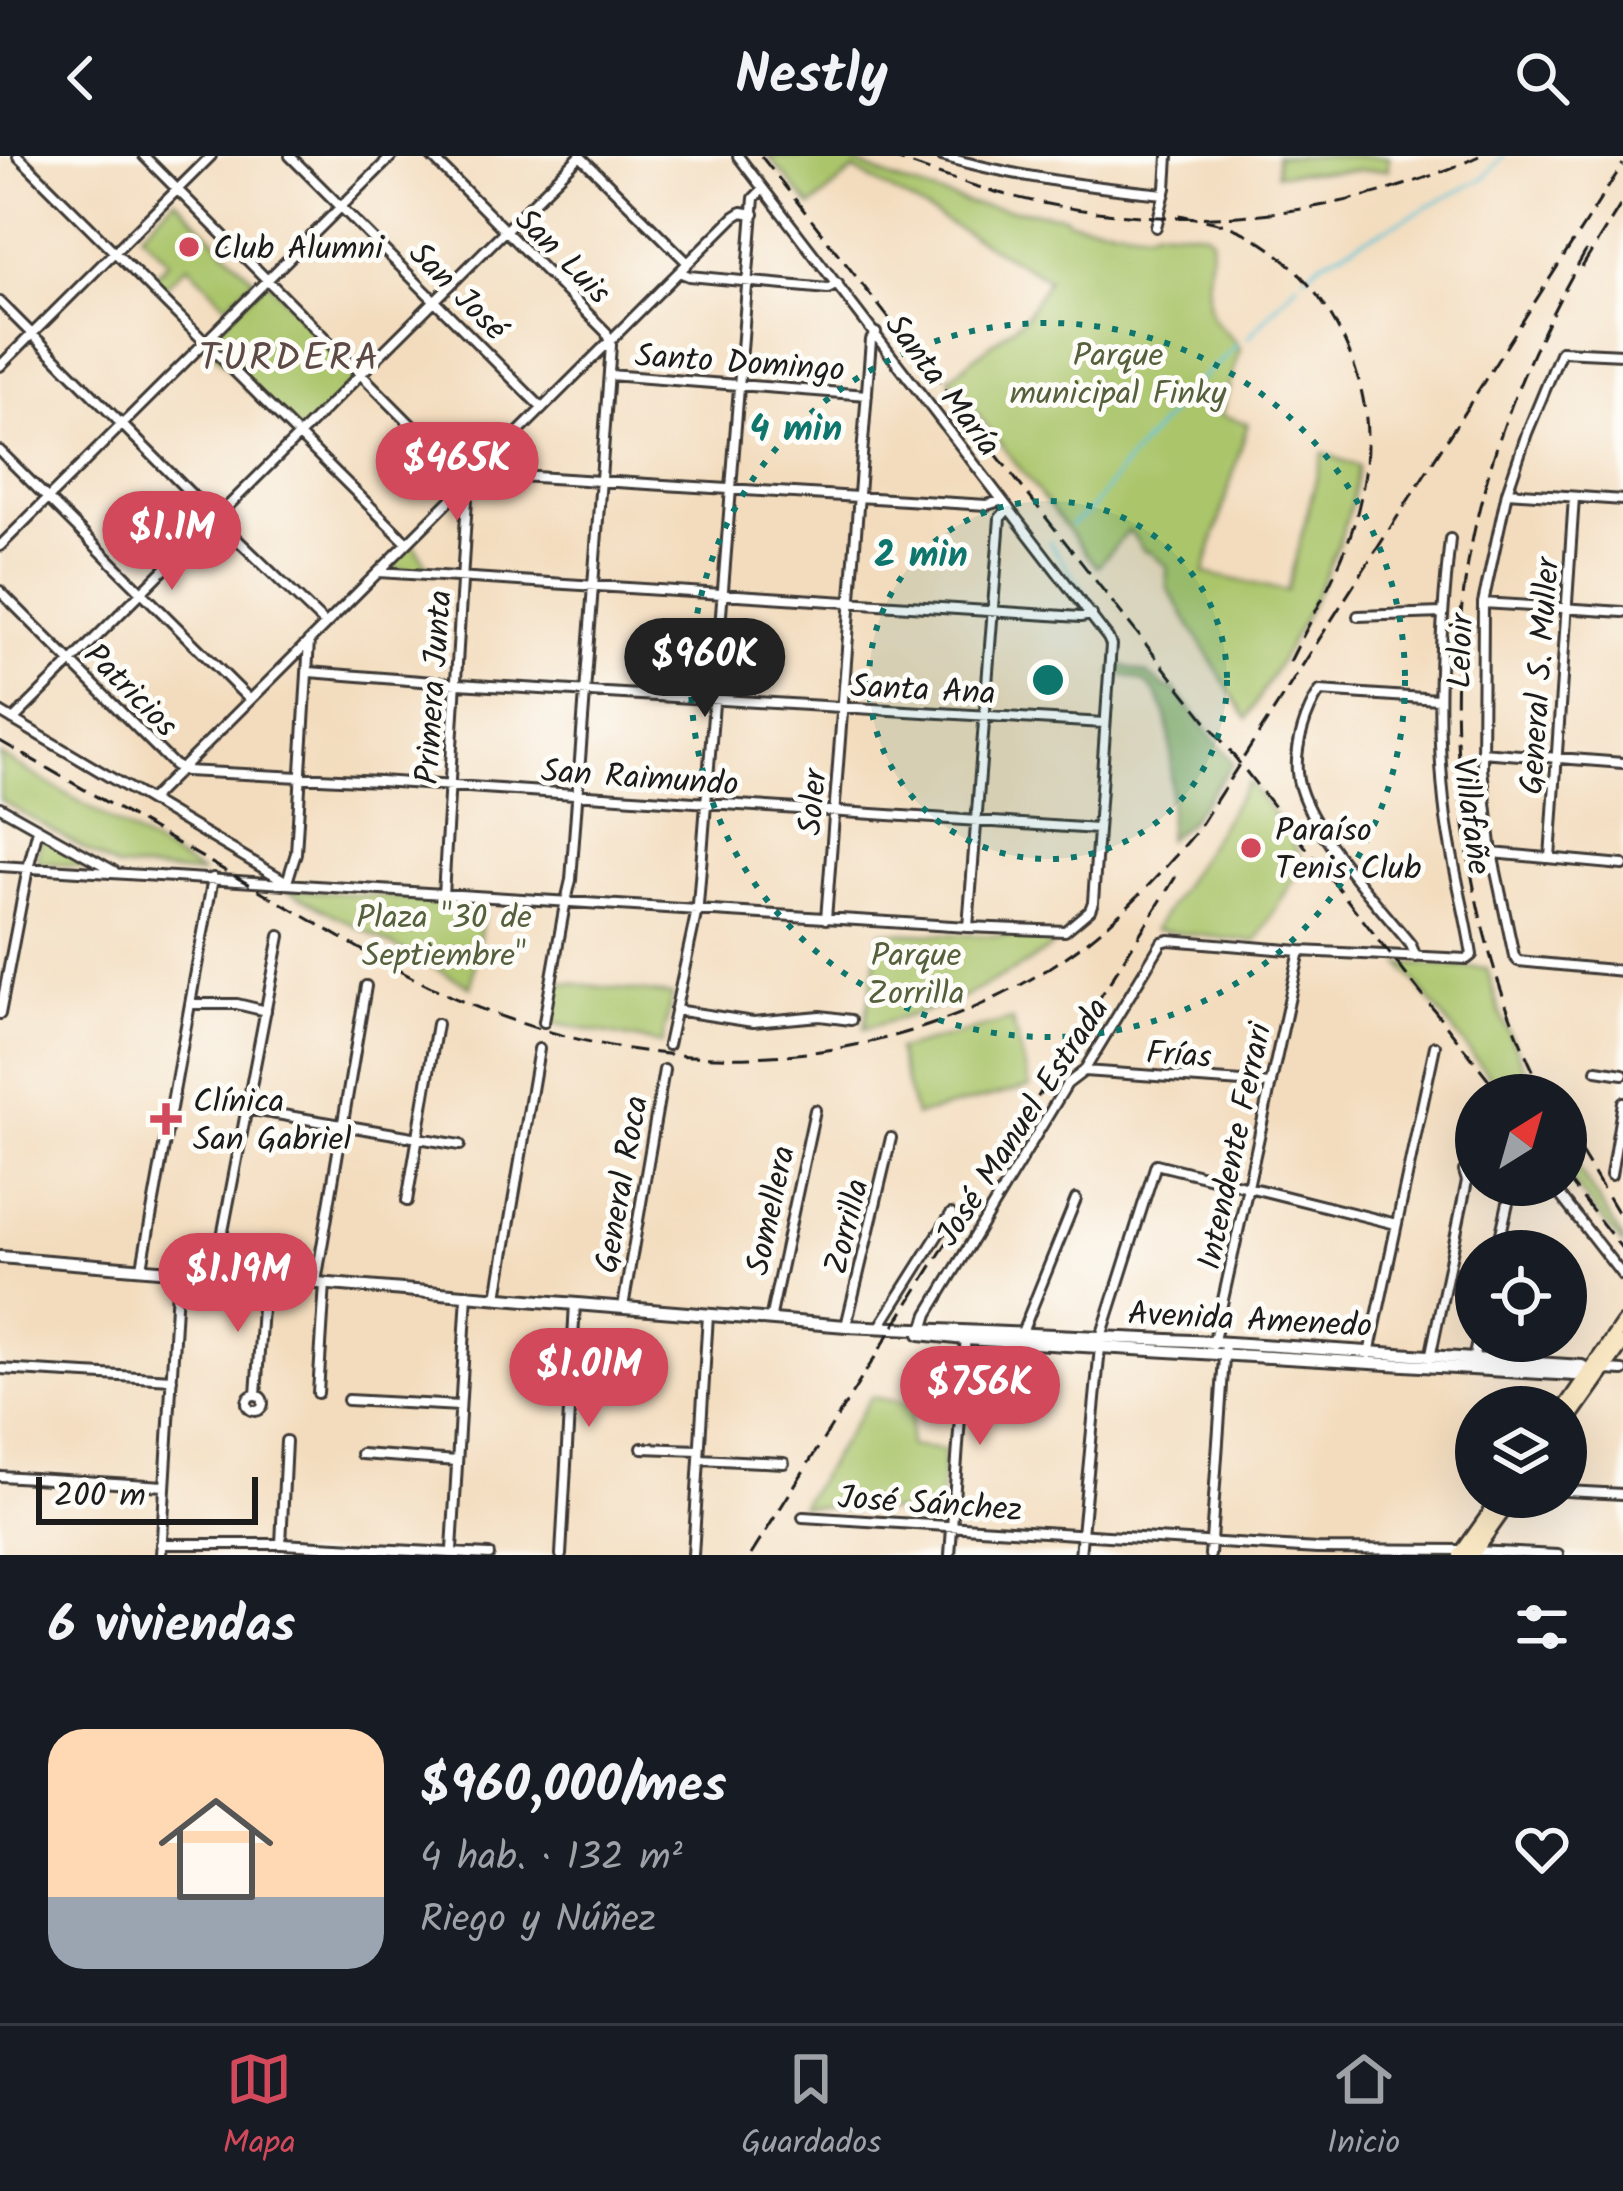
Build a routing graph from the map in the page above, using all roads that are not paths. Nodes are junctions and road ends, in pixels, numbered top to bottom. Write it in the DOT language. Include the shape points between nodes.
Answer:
graph roads {
  1 [pos="18,156"];
  2 [pos="144,156"];
  3 [pos="212,156"];
  4 [pos="290,156"];
  5 [pos="392,156"];
  6 [pos="431,156"];
  7 [pos="580,156"];
  8 [pos="738,156"];
  9 [pos="942,156"];
  10 [pos="1168,156"];
  11 [pos="764,189"];
  12 [pos="178,190"];
  13 [pos="1165,194"];
  14 [pos="341,207"];
  15 [pos="754,214"];
  16 [pos="1156,226"];
  17 [pos="506,230"];
  18 [pos="113,253"];
  19 [pos="688,263"];
  20 [pos="679,272"];
  21 [pos="267,280"];
  22 [pos="748,280"];
  23 [pos="838,284"];
  24 [pos="435,300"];
  25 [pos="0,302"];
  26 [pos="876,333"];
  27 [pos="32,334"];
  28 [pos="610,339"];
  29 [pos="202,343"];
  30 [pos="1623,354"];
  31 [pos="0,366"];
  32 [pos="610,375"];
  33 [pos="360,376"];
  34 [pos="741,387"];
  35 [pos="867,395"];
  36 [pos="542,408"];
  37 [pos="122,425"];
  38 [pos="297,436"];
  39 [pos="0,451"];
  40 [pos="484,466"];
  41 [pos="468,482"];
  42 [pos="601,482"];
  43 [pos="732,489"];
  44 [pos="1507,492"];
  45 [pos="859,497"];
  46 [pos="1574,497"];
  47 [pos="48,499"];
  48 [pos="1001,500"];
  49 [pos="1623,500"];
  50 [pos="1008,509"];
  51 [pos="216,519"];
  52 [pos="1450,539"];
  53 [pos="406,543"];
  54 [pos="0,546"];
  55 [pos="377,572"];
  56 [pos="463,580"];
  57 [pos="592,587"];
  58 [pos="0,590"];
  59 [pos="141,592"];
  60 [pos="723,595"];
  61 [pos="850,603"];
  62 [pos="1484,603"];
  63 [pos="992,610"];
  64 [pos="1567,610"];
  65 [pos="1623,613"];
  66 [pos="1442,614"];
  67 [pos="1092,615"];
  68 [pos="1358,616"];
  69 [pos="325,624"];
  70 [pos="310,639"];
  71 [pos="72,662"];
  72 [pos="309,672"];
  73 [pos="458,684"];
  74 [pos="584,690"];
  75 [pos="249,699"];
  76 [pos="715,699"];
  77 [pos="1438,700"];
  78 [pos="843,708"];
  79 [pos="0,712"];
  80 [pos="983,715"];
  81 [pos="14,720"];
  82 [pos="1104,724"];
  83 [pos="1481,752"];
  84 [pos="1557,759"];
  85 [pos="1623,764"];
  86 [pos="180,769"];
  87 [pos="301,777"];
  88 [pos="450,787"];
  89 [pos="576,795"];
  90 [pos="150,800"];
  91 [pos="707,804"];
  92 [pos="0,807"];
  93 [pos="833,813"];
  94 [pos="976,820"];
  95 [pos="38,829"];
  96 [pos="1097,829"];
  97 [pos="1492,853"];
  98 [pos="1550,858"];
  99 [pos="1623,865"];
  100 [pos="0,866"];
  101 [pos="28,868"];
  102 [pos="121,875"];
  103 [pos="213,878"];
  104 [pos="287,882"];
  105 [pos="443,895"];
  106 [pos="566,900"];
  107 [pos="697,911"];
  108 [pos="826,919"];
  109 [pos="968,927"];
  110 [pos="280,936"];
  111 [pos="1300,951"];
  112 [pos="1416,957"];
  113 [pos="1623,971"];
  114 [pos="366,986"];
  115 [pos="191,1004"];
  116 [pos="675,1010"];
  117 [pos="266,1011"];
  118 [pos="0,1015"];
  119 [pos="850,1020"];
  120 [pos="544,1022"];
  121 [pos="437,1024"];
  122 [pos="668,1045"];
  123 [pos="1436,1046"];
  124 [pos="539,1049"];
  125 [pos="664,1070"];
  126 [pos="1597,1070"];
  127 [pos="1084,1071"];
  128 [pos="1623,1073"];
  129 [pos="1271,1084"];
  130 [pos="1623,1102"];
  131 [pos="247,1109"];
  132 [pos="815,1110"];
  133 [pos="341,1126"];
  134 [pos="418,1138"];
  135 [pos="891,1138"];
  136 [pos="460,1145"];
  137 [pos="1611,1175"];
  138 [pos="1249,1186"];
  139 [pos="1076,1198"];
  140 [pos="407,1201"];
  141 [pos="1462,1206"];
  142 [pos="1568,1206"];
  143 [pos="951,1214"];
  144 [pos="1396,1224"];
  145 [pos="0,1257"];
  146 [pos="142,1268"];
  147 [pos="178,1270"];
  148 [pos="215,1274"];
  149 [pos="1623,1276"];
  150 [pos="264,1277"];
  151 [pos="321,1282"];
  152 [pos="467,1294"];
  153 [pos="497,1297"];
  154 [pos="574,1303"];
  155 [pos="623,1307"];
  156 [pos="708,1315"];
  157 [pos="770,1320"];
  158 [pos="1623,1323"];
  159 [pos="846,1326"];
  160 [pos="879,1328"];
  161 [pos="924,1328"];
  162 [pos="906,1329"];
  163 [pos="966,1334"];
  164 [pos="1020,1337"];
  165 [pos="1101,1342"];
  166 [pos="1623,1343"];
  167 [pos="1219,1348"];
  168 [pos="1369,1357"];
  169 [pos="1430,1360"];
  170 [pos="1530,1362"];
  171 [pos="1473,1363"];
  172 [pos="0,1369"];
  173 [pos="1598,1370"];
  174 [pos="1623,1371"];
  175 [pos="172,1379"];
  176 [pos="1584,1386"];
  177 [pos="1587,1389"];
  178 [pos="318,1393"];
  179 [pos="256,1395"];
  180 [pos="348,1400"];
  181 [pos="460,1406"];
  182 [pos="286,1441"];
  183 [pos="642,1448"];
  184 [pos="362,1454"];
  185 [pos="699,1454"];
  186 [pos="457,1461"];
  187 [pos="784,1463"];
  188 [pos="0,1476"];
  189 [pos="164,1486"];
  190 [pos="1587,1492"];
  191 [pos="1623,1494"];
  192 [pos="803,1517"];
  193 [pos="1489,1518"];
  194 [pos="1496,1518"];
  195 [pos="952,1528"];
  196 [pos="1082,1536"];
  197 [pos="1211,1542"];
  198 [pos="281,1544"];
  199 [pos="161,1550"];
  200 [pos="333,1551"];
  201 [pos="1317,1552"];
  202 [pos="452,1553"];
  203 [pos="1468,1553"];
  204 [pos="489,1555"];
  205 [pos="561,1555"];
  206 [pos="693,1555"];
  207 [pos="950,1555"];
  208 [pos="1080,1555"];
  209 [pos="1210,1555"];
  210 [pos="1558,1555"];
  1 -- 18 [label="street"];
  2 -- 12 [label="street"];
  3 -- 12 [label="street"];
  4 -- 14 [label="street, San José"];
  5 -- 14 [label="street"];
  6 -- 17 [label="street, San Luis"];
  7 -- 17 [label="street"];
  7 -- 19 [label="street"];
  8 -- 11 [label="street, Santa María"];
  9 -- 13 [label="street"];
  10 -- 13 [label="street"];
  11 -- 15 [label="street"];
  11 -- 23 [label="street, Santa María"];
  12 -- 18 [label="street"];
  12 -- 21 [label="street"];
  13 -- 16 [label="street"];
  14 -- 21 [label="street"];
  14 -- 24 [label="street, San José"];
  15 -- 19 [label="street" via="738,214"];
  15 -- 22 [label="street"];
  17 -- 24 [label="street"];
  17 -- 28 [label="street, San Luis"];
  18 -- 27 [label="street"];
  18 -- 29 [label="street"];
  19 -- 20 [label="street"];
  20 -- 22 [label="street"];
  20 -- 28 [label="street"];
  21 -- 29 [label="street"];
  21 -- 33 [label="street"];
  22 -- 23 [label="street"];
  22 -- 34 [label="street"];
  23 -- 26 [label="street, Santa María"];
  24 -- 33 [label="street"];
  24 -- 36 [label="street, San José"];
  25 -- 27 [label="street"];
  26 -- 35 [label="street, Soler"];
  26 -- 48 [label="street, Santa María"];
  27 -- 31 [label="street"];
  27 -- 37 [label="street"];
  28 -- 32 [label="street"];
  28 -- 36 [label="street"];
  29 -- 37 [label="street"];
  29 -- 38 [label="street"];
  30 -- 44 [label="street, Leloir" via="1561,350"];
  32 -- 34 [label="street, Santo Domingo"];
  32 -- 42 [label="street"];
  33 -- 38 [label="street"];
  33 -- 41 [label="street"];
  34 -- 35 [label="street, Santo Domingo"];
  34 -- 43 [label="street"];
  35 -- 45 [label="street, Soler"];
  36 -- 40 [label="street"];
  37 -- 47 [label="street"];
  37 -- 51 [label="street"];
  38 -- 51 [label="street"];
  38 -- 53 [label="street"];
  39 -- 47 [label="street"];
  40 -- 41 [label="street"];
  40 -- 42 [label="street" via="503,475"];
  41 -- 53 [label="street"];
  41 -- 56 [label="street, Primera Junta"];
  42 -- 43 [label="street"];
  42 -- 57 [label="street"];
  43 -- 45 [label="street"];
  43 -- 60 [label="street"];
  44 -- 46 [label="street"];
  44 -- 62 [label="street, Leloir"];
  45 -- 48 [label="street" via="988,506"];
  45 -- 61 [label="street, Soler"];
  46 -- 49 [label="street"];
  46 -- 64 [label="street, General S. Muller"];
  47 -- 54 [label="street"];
  47 -- 59 [label="street"];
  48 -- 50 [label="street, Santa María"];
  50 -- 63 [label="street" via="1000,518"];
  50 -- 67 [label="street, Santa María"];
  51 -- 59 [label="street"];
  51 -- 69 [label="street"];
  52 -- 66 [label="street, Villafañe"];
  53 -- 55 [label="street"];
  55 -- 56 [label="street"];
  55 -- 69 [label="street"];
  56 -- 57 [label="street"];
  56 -- 73 [label="street, Primera Junta"];
  57 -- 60 [label="street"];
  57 -- 74 [label="street"];
  58 -- 71 [label="street, Patricios"];
  59 -- 71 [label="street"];
  59 -- 75 [label="street"];
  60 -- 61 [label="street"];
  60 -- 76 [label="street"];
  61 -- 63 [label="street"];
  61 -- 78 [label="street, Soler"];
  62 -- 64 [label="street"];
  62 -- 83 [label="street, Leloir"];
  63 -- 67 [label="street"];
  63 -- 80 [label="street"];
  64 -- 65 [label="street"];
  64 -- 84 [label="street, General S. Muller"];
  66 -- 68 [label="street"];
  66 -- 77 [label="street, Villafañe"];
  67 -- 82 [label="street, Santa María" via="1110,642"];
  69 -- 70 [label="street"];
  70 -- 72 [label="street"];
  70 -- 75 [label="street"];
  71 -- 81 [label="street"];
  71 -- 86 [label="street, Patricios"];
  72 -- 73 [label="street, Santa Ana"];
  72 -- 87 [label="street"];
  73 -- 74 [label="street, Santa Ana"];
  73 -- 88 [label="street, Primera Junta"];
  74 -- 76 [label="street, Santa Ana"];
  74 -- 89 [label="street"];
  75 -- 86 [label="street"];
  76 -- 78 [label="street, Santa Ana"];
  76 -- 91 [label="street"];
  77 -- 112 [label="street, Villafañe" via="1445,813 1472,956"];
  77 -- 112 [label="street" via="1318,692 1297,770 1321,832"];
  78 -- 80 [label="street, Santa Ana"];
  78 -- 93 [label="street, Soler"];
  79 -- 81 [label="street"];
  80 -- 82 [label="street, Santa Ana"];
  80 -- 94 [label="street"];
  81 -- 90 [label="street"];
  82 -- 96 [label="street"];
  83 -- 84 [label="street"];
  83 -- 97 [label="street, Leloir"];
  84 -- 85 [label="street"];
  84 -- 98 [label="street, General S. Muller"];
  86 -- 87 [label="street, San Raimundo"];
  86 -- 90 [label="street"];
  87 -- 88 [label="street, San Raimundo"];
  87 -- 104 [label="street"];
  88 -- 89 [label="street, San Raimundo"];
  88 -- 105 [label="street, Primera Junta"];
  89 -- 91 [label="street, San Raimundo"];
  89 -- 106 [label="street"];
  90 -- 104 [label="street"];
  91 -- 93 [label="street, San Raimundo"];
  91 -- 107 [label="street"];
  92 -- 95 [label="street"];
  93 -- 94 [label="street, San Raimundo"];
  93 -- 108 [label="street, Soler"];
  94 -- 96 [label="street, San Raimundo"];
  94 -- 109 [label="street"];
  95 -- 101 [label="street"];
  95 -- 102 [label="street"];
  96 -- 109 [label="street" via="1092,907 1065,931"];
  97 -- 98 [label="street"];
  97 -- 113 [label="street, Leloir" via="1517,961"];
  98 -- 99 [label="street"];
  100 -- 101 [label="street"];
  101 -- 102 [label="street"];
  101 -- 118 [label="street"];
  102 -- 103 [label="street"];
  103 -- 104 [label="street"];
  103 -- 115 [label="street"];
  104 -- 105 [label="street"];
  105 -- 106 [label="street"];
  106 -- 107 [label="street"];
  106 -- 120 [label="street"];
  107 -- 108 [label="street"];
  107 -- 116 [label="street"];
  108 -- 109 [label="street"];
  110 -- 117 [label="street"];
  111 -- 112 [label="street"];
  111 -- 127 [label="street, José Manuel Estrada" via="1162,942"];
  111 -- 129 [label="street, Intendente Ferrari"];
  114 -- 133 [label="street"];
  115 -- 117 [label="street"];
  115 -- 146 [label="street"];
  116 -- 119 [label="street" via="753,1022"];
  116 -- 122 [label="street"];
  117 -- 131 [label="street"];
  121 -- 134 [label="street"];
  123 -- 144 [label="street"];
  124 -- 153 [label="street"];
  125 -- 155 [label="street, General Roca"];
  126 -- 128 [label="street"];
  127 -- 129 [label="street, Frías"];
  127 -- 161 [label="street, José Manuel Estrada" via="1067,1084"];
  129 -- 138 [label="street, Intendente Ferrari"];
  130 -- 137 [label="street"];
  131 -- 133 [label="street"];
  131 -- 148 [label="street"];
  132 -- 157 [label="street, Somellera"];
  133 -- 134 [label="street"];
  133 -- 151 [label="street"];
  134 -- 136 [label="street"];
  134 -- 140 [label="street"];
  135 -- 159 [label="street, Zorrilla"];
  138 -- 144 [label="street"];
  138 -- 165 [label="street" via="1156,1163"];
  138 -- 167 [label="street, Intendente Ferrari"];
  139 -- 164 [label="street"];
  141 -- 169 [label="street"];
  142 -- 149 [label="street"];
  143 -- 160 [label="street"];
  144 -- 168 [label="street"];
  145 -- 146 [label="street, Avenida Amenedo"];
  146 -- 147 [label="street, Avenida Amenedo"];
  147 -- 148 [label="street, Avenida Amenedo"];
  147 -- 175 [label="street"];
  148 -- 150 [label="street, Avenida Amenedo"];
  150 -- 151 [label="street, Avenida Amenedo"];
  150 -- 179 [label="street"];
  151 -- 152 [label="street, Avenida Amenedo"];
  151 -- 178 [label="street"];
  152 -- 153 [label="street, Avenida Amenedo"];
  152 -- 181 [label="street"];
  153 -- 154 [label="street, Avenida Amenedo"];
  154 -- 155 [label="street, Avenida Amenedo"];
  154 -- 205 [label="street, General Roca"];
  155 -- 156 [label="street, Avenida Amenedo"];
  156 -- 157 [label="street, Avenida Amenedo"];
  156 -- 185 [label="street"];
  157 -- 159 [label="street, Avenida Amenedo"];
  158 -- 173 [label="main road"];
  159 -- 160 [label="street, Avenida Amenedo"];
  160 -- 162 [label="street, Avenida Amenedo"];
  161 -- 162 [label="street, Avenida Amenedo"];
  161 -- 163 [label="street, Avenida Amenedo"];
  162 -- 163 [label="street, Avenida Amenedo"];
  163 -- 164 [label="street, Avenida Amenedo"];
  163 -- 195 [label="street"];
  164 -- 165 [label="street, Avenida Amenedo"];
  165 -- 167 [label="street, Avenida Amenedo"];
  165 -- 196 [label="street"];
  166 -- 173 [label="main road"];
  167 -- 168 [label="street, Avenida Amenedo"];
  167 -- 197 [label="street, Intendente Ferrari"];
  168 -- 169 [label="street, Avenida Amenedo"];
  169 -- 171 [label="street, Avenida Amenedo"];
  170 -- 171 [label="street, Avenida Amenedo"];
  170 -- 173 [label="street, Avenida Amenedo"];
  171 -- 173 [label="street, Avenida Amenedo" via="1575,1375"];
  172 -- 175 [label="street"];
  173 -- 174 [label="street, Avenida Amenedo"];
  173 -- 176 [label="main road"];
  173 -- 177 [label="main road"];
  175 -- 189 [label="street"];
  180 -- 181 [label="street"];
  181 -- 186 [label="street"];
  182 -- 198 [label="street"];
  183 -- 185 [label="street"];
  184 -- 186 [label="street"];
  185 -- 187 [label="street"];
  185 -- 206 [label="street"];
  186 -- 202 [label="street"];
  188 -- 189 [label="street"];
  189 -- 199 [label="street"];
  190 -- 191 [label="street"];
  192 -- 195 [label="street, José Sánchez"];
  193 -- 203 [label="main road"];
  194 -- 203 [label="main road"];
  195 -- 196 [label="street, José Sánchez"];
  195 -- 207 [label="street"];
  196 -- 197 [label="street, José Sánchez"];
  196 -- 208 [label="street"];
  197 -- 201 [label="street, José Sánchez"];
  197 -- 209 [label="street, Intendente Ferrari"];
  198 -- 199 [label="street"];
  198 -- 200 [label="street"];
  200 -- 202 [label="street"];
  201 -- 203 [label="street, José Sánchez"];
  202 -- 204 [label="street"];
  203 -- 210 [label="street, José Sánchez"];
}
